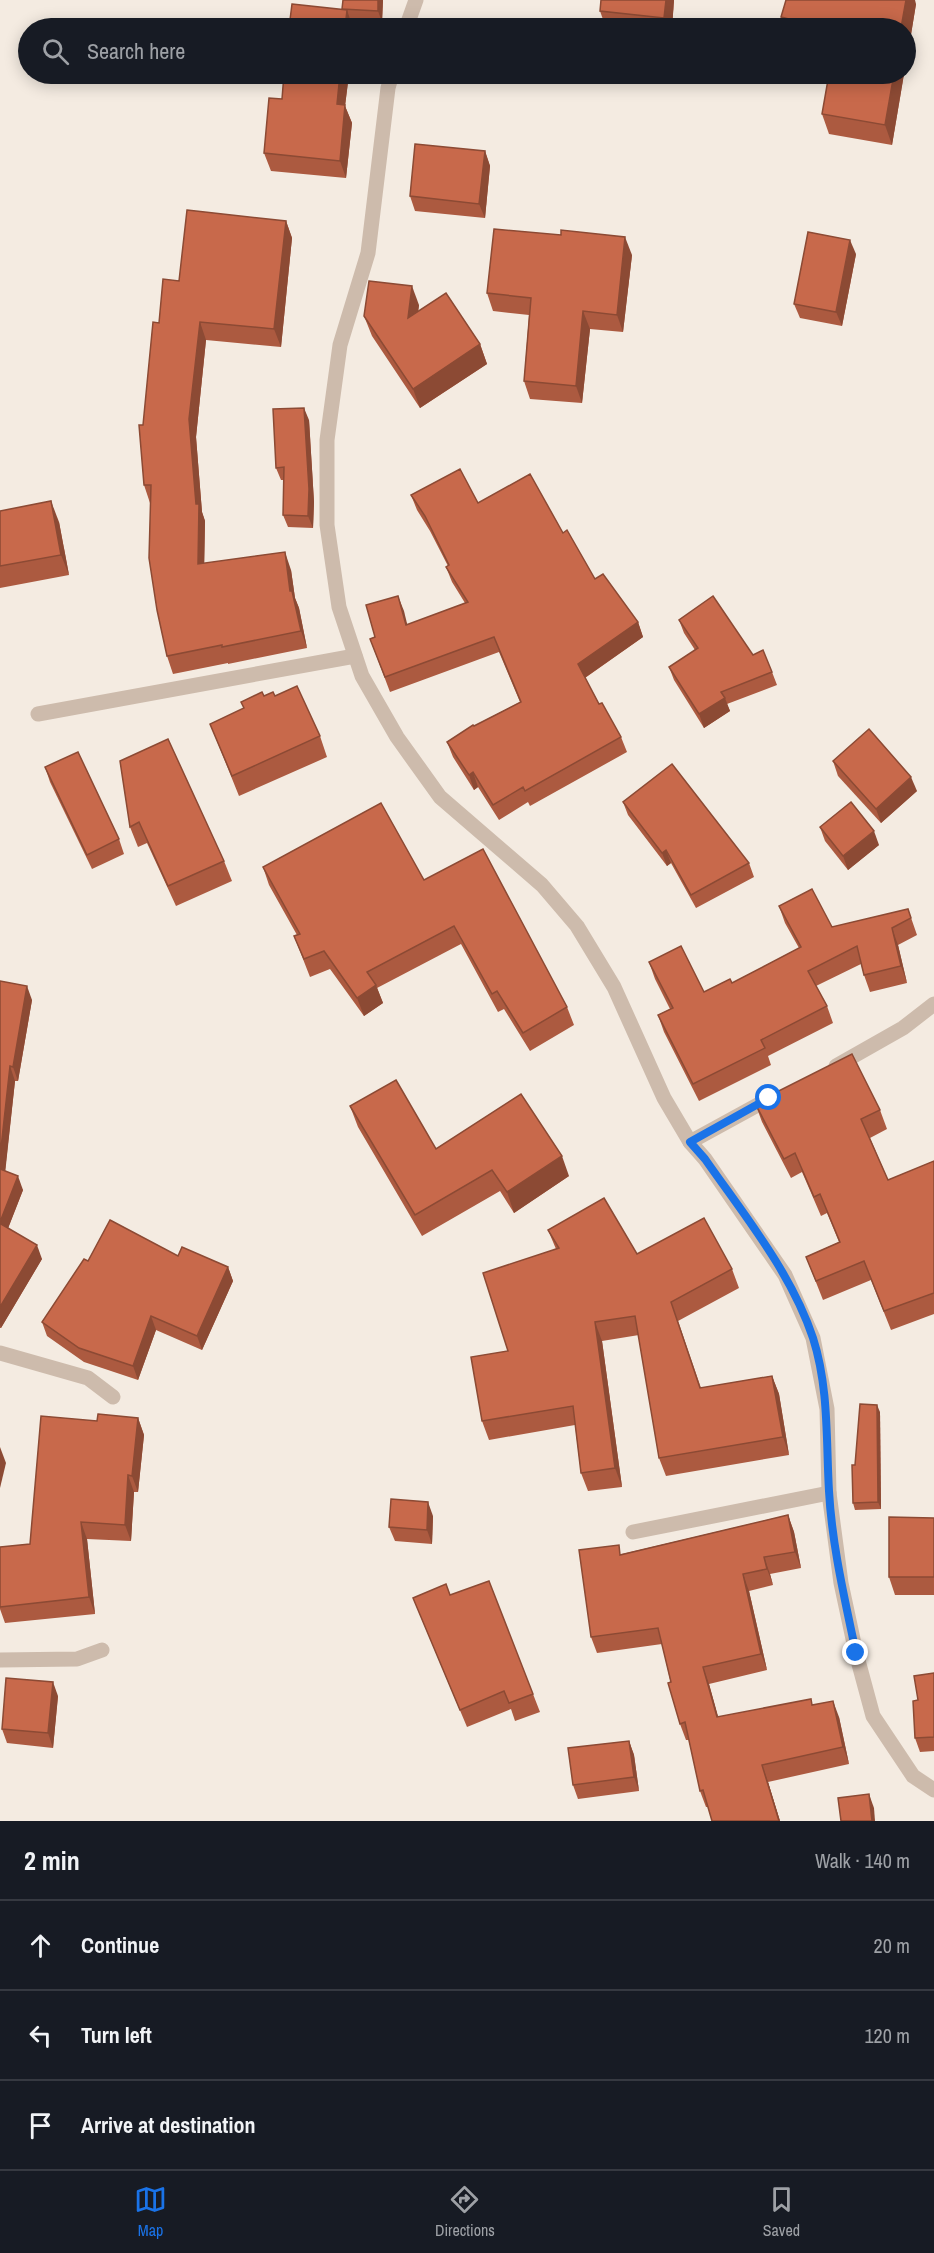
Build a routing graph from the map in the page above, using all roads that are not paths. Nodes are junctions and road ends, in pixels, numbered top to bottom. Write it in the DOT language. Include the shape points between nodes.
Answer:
graph roads {
  1 [pos="416,0"];
  2 [pos="410,18"];
  3 [pos="389,84"];
  4 [pos="355,656"];
  5 [pos="38,714"];
  6 [pos="934,1004"];
  7 [pos="826,1071"];
  8 [pos="788,1089"];
  9 [pos="690,1142"];
  10 [pos="0,1353"];
  11 [pos="113,1397"];
  12 [pos="829,1493"];
  13 [pos="633,1532"];
  14 [pos="102,1650"];
  15 [pos="0,1660"];
  16 [pos="934,1790"];
  1 -- 2 [label="street"];
  3 -- 4 [label="street" via="368,253 340,345 327,440 327,525 339,607"];
  4 -- 5 [label="street"];
  4 -- 9 [label="street" via="397,737 440,797 542,885 577,926 614,987 664,1098"];
  6 -- 7 [label="street" via="903,1028"];
  8 -- 9 [label="street"];
  9 -- 12 [label="street" via="785,1275 813,1338 827,1409"];
  10 -- 11 [label="street" via="88,1378"];
  12 -- 13 [label="street"];
  12 -- 16 [label="street" via="841,1583 873,1716 913,1776"];
  14 -- 15 [label="street" via="77,1659"];
}
